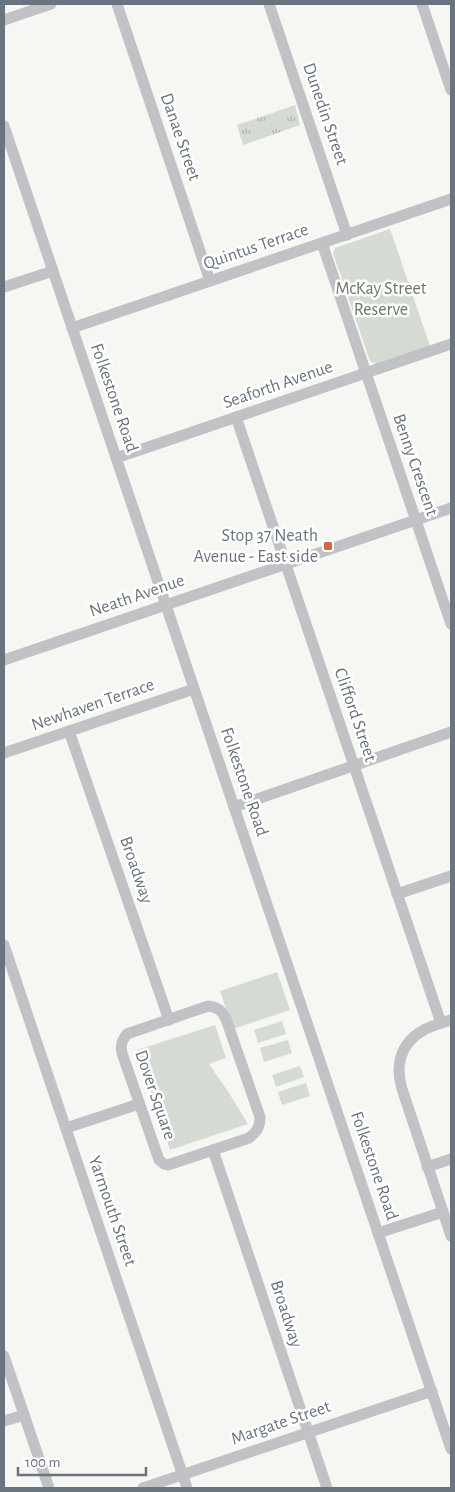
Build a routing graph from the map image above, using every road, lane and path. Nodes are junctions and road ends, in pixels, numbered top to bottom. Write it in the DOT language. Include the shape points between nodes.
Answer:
graph roads {
  1 [pos="51,4"];
  2 [pos="116,4"];
  3 [pos="269,4"];
  4 [pos="422,4"];
  5 [pos="4,20"];
  6 [pos="451,90"];
  7 [pos="4,126"];
  8 [pos="451,199"];
  9 [pos="347,235"];
  10 [pos="322,243"];
  11 [pos="53,271"];
  12 [pos="210,281"];
  13 [pos="4,287"];
  14 [pos="72,328"];
  15 [pos="451,344"];
  16 [pos="366,374"];
  17 [pos="236,417"];
  18 [pos="116,458"];
  19 [pos="451,508"];
  20 [pos="415,520"];
  21 [pos="286,564"];
  22 [pos="166,605"];
  23 [pos="451,624"];
  24 [pos="4,660"];
  25 [pos="194,689"];
  26 [pos="70,731"];
  27 [pos="451,732"];
  28 [pos="4,753"];
  29 [pos="354,766"];
  30 [pos="234,806"];
  31 [pos="451,876"];
  32 [pos="397,894"];
  33 [pos="4,946"];
  34 [pos="169,1020"];
  35 [pos="446,1022"];
  36 [pos="139,1104"];
  37 [pos="66,1128"];
  38 [pos="213,1150"];
  39 [pos="451,1159"];
  40 [pos="427,1167"];
  41 [pos="443,1212"];
  42 [pos="378,1233"];
  43 [pos="451,1236"];
  44 [pos="4,1356"];
  45 [pos="432,1390"];
  46 [pos="24,1415"];
  47 [pos="4,1422"];
  48 [pos="308,1432"];
  49 [pos="451,1449"];
  50 [pos="183,1475"];
  51 [pos="49,1488"];
  52 [pos="142,1488"];
  53 [pos="187,1488"];
  54 [pos="327,1488"];
  1 -- 5 [label="street"];
  2 -- 12 [label="street, Danae Street"];
  3 -- 9 [label="street, Dunedin Street"];
  4 -- 6 [label="street"];
  7 -- 11 [label="street, Folkestone Road"];
  8 -- 9 [label="street, Quintus Terrace"];
  9 -- 10 [label="street, Quintus Terrace"];
  10 -- 12 [label="street, Quintus Terrace"];
  10 -- 16 [label="street, Benny Crescent"];
  11 -- 13 [label="street"];
  11 -- 14 [label="street, Folkestone Road"];
  12 -- 14 [label="street, Quintus Terrace"];
  14 -- 18 [label="street, Folkestone Road"];
  15 -- 16 [label="street, Seaforth Avenue"];
  16 -- 17 [label="street, Seaforth Avenue"];
  16 -- 20 [label="street, Benny Crescent"];
  17 -- 18 [label="street, Seaforth Avenue"];
  17 -- 21 [label="street, Clifford Street"];
  18 -- 22 [label="street, Folkestone Road"];
  19 -- 20 [label="street, Neath Avenue"];
  20 -- 21 [label="street, Neath Avenue"];
  20 -- 23 [label="street, Benny Crescent"];
  21 -- 22 [label="street, Neath Avenue"];
  21 -- 29 [label="street, Clifford Street"];
  22 -- 24 [label="street, Neath Avenue"];
  22 -- 25 [label="street, Folkestone Road"];
  25 -- 26 [label="street, Newhaven Terrace"];
  25 -- 30 [label="street, Folkestone Road"];
  26 -- 28 [label="street, Newhaven Terrace"];
  26 -- 34 [label="street, Broadway"];
  27 -- 29 [label="street"];
  29 -- 30 [label="street"];
  29 -- 32 [label="street, Clifford Street"];
  30 -- 42 [label="street, Folkestone Road"];
  31 -- 32 [label="street"];
  32 -- 35 [label="street, Clifford Street"];
  33 -- 37 [label="street, Yarmouth Street"];
  34 -- 36 [label="street, Dover Square" via="123,1038 122,1053"];
  34 -- 38 [label="street, Dover Square" via="208,1006 223,1013 260,1117 257,1131 249,1138"];
  35 -- 40 [label="street" via="423,1030 412,1038 399,1063 399,1081"];
  36 -- 37 [label="street"];
  36 -- 38 [label="street, Dover Square" via="159,1160 164,1164"];
  37 -- 50 [label="street, Yarmouth Street"];
  38 -- 48 [label="street, Broadway"];
  39 -- 40 [label="street"];
  40 -- 41 [label="street"];
  41 -- 42 [label="street"];
  41 -- 43 [label="street"];
  42 -- 45 [label="street, Folkestone Road"];
  44 -- 46 [label="street"];
  45 -- 48 [label="street, Margate Street"];
  45 -- 49 [label="street, Folkestone Road"];
  46 -- 47 [label="street"];
  46 -- 51 [label="street"];
  48 -- 50 [label="street, Margate Street"];
  48 -- 54 [label="street, Broadway"];
  50 -- 52 [label="street, Margate Street"];
  50 -- 53 [label="street, Yarmouth Street"];
}
